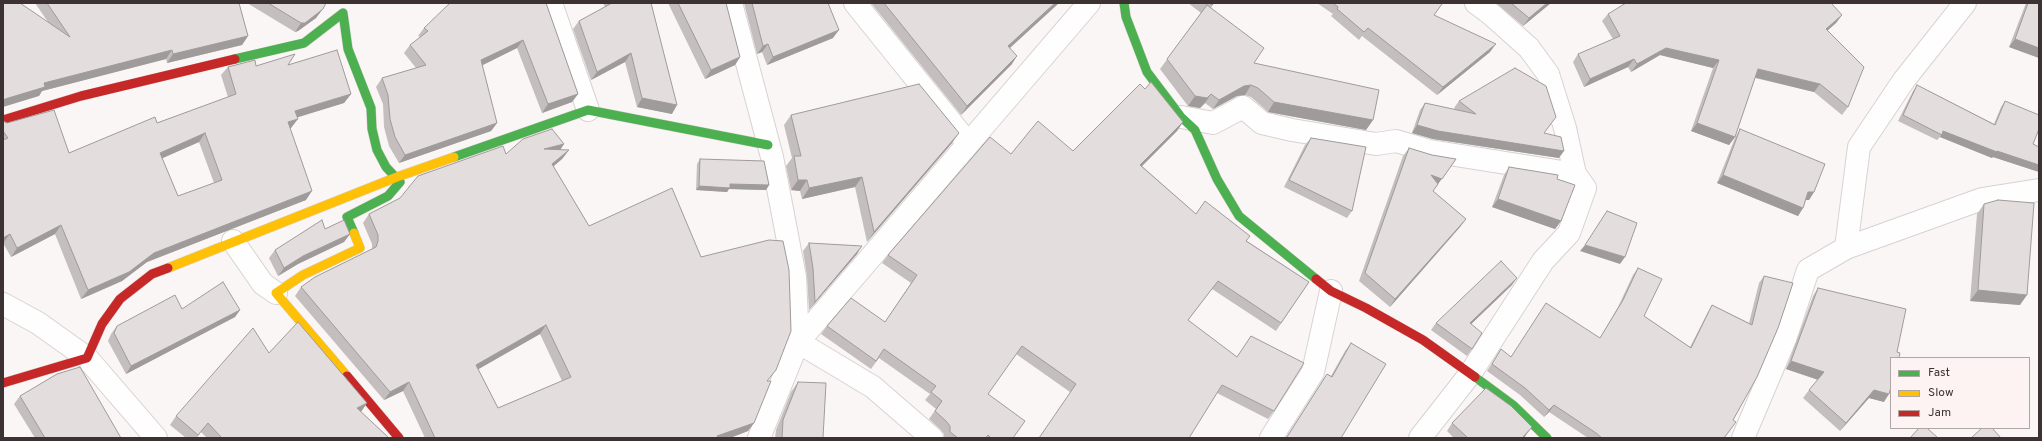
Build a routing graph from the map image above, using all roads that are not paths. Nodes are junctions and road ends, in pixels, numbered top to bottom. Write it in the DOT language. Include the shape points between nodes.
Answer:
graph roads {
  1 [pos="551,3"];
  2 [pos="731,3"];
  3 [pos="855,3"];
  4 [pos="1089,3"];
  5 [pos="1124,3"];
  6 [pos="1476,3"];
  7 [pos="1965,3"];
  8 [pos="345,8"];
  9 [pos="588,110"];
  10 [pos="1181,117"];
  11 [pos="3,120"];
  12 [pos="967,142"];
  13 [pos="768,145"];
  14 [pos="1575,174"];
  15 [pos="397,177"];
  16 [pos="2039,190"];
  17 [pos="233,241"];
  18 [pos="1846,248"];
  19 [pos="1331,291"];
  20 [pos="276,293"];
  21 [pos="3,304"];
  22 [pos="798,342"];
  23 [pos="87,358"];
  24 [pos="1470,374"];
  25 [pos="3,383"];
  26 [pos="156,438"];
  27 [pos="399,438"];
  28 [pos="759,438"];
  29 [pos="932,438"];
  30 [pos="1271,438"];
  31 [pos="1420,438"];
  32 [pos="1547,438"];
  33 [pos="1743,438"];
  1 -- 9 [label="street"];
  2 -- 13 [label="street"];
  3 -- 12 [label="street"];
  4 -- 12 [label="street"];
  5 -- 10 [label="street" via="1126,17 1147,72"];
  6 -- 14 [label="street" via="1529,48 1548,74 1565,128"];
  7 -- 18 [label="street" via="1904,80 1860,147"];
  8 -- 11 [label="street" via="304,43 81,96"];
  8 -- 15 [label="street" via="348,49 370,108 378,150 386,167"];
  9 -- 13 [label="street"];
  9 -- 15 [label="street"];
  10 -- 14 [label="street" via="1213,123 1243,107 1262,123 1292,130 1376,144 1396,141 1430,151"];
  10 -- 19 [label="street" via="1195,130 1217,179 1239,216"];
  12 -- 22 [label="street"];
  13 -- 22 [label="street" via="795,278"];
  14 -- 24 [label="street" via="1585,188 1569,234 1543,261"];
  15 -- 17 [label="street" via="252,236"];
  15 -- 20 [label="street" via="400,182 388,196 348,218 360,248 303,275"];
  16 -- 18 [label="street" via="1982,199"];
  17 -- 20 [label="street" via="263,284"];
  17 -- 23 [label="street" via="152,274 120,299 102,324"];
  18 -- 33 [label="street" via="1808,270 1785,339"];
  19 -- 24 [label="street" via="1423,340"];
  19 -- 30 [label="street" via="1313,372"];
  20 -- 27 [label="street"];
  21 -- 23 [label="street" via="38,323"];
  22 -- 28 [label="street"];
  22 -- 29 [label="street" via="873,387"];
  23 -- 25 [label="street"];
  23 -- 26 [label="street"];
  24 -- 31 [label="street"];
  24 -- 32 [label="street" via="1513,405"];
}
